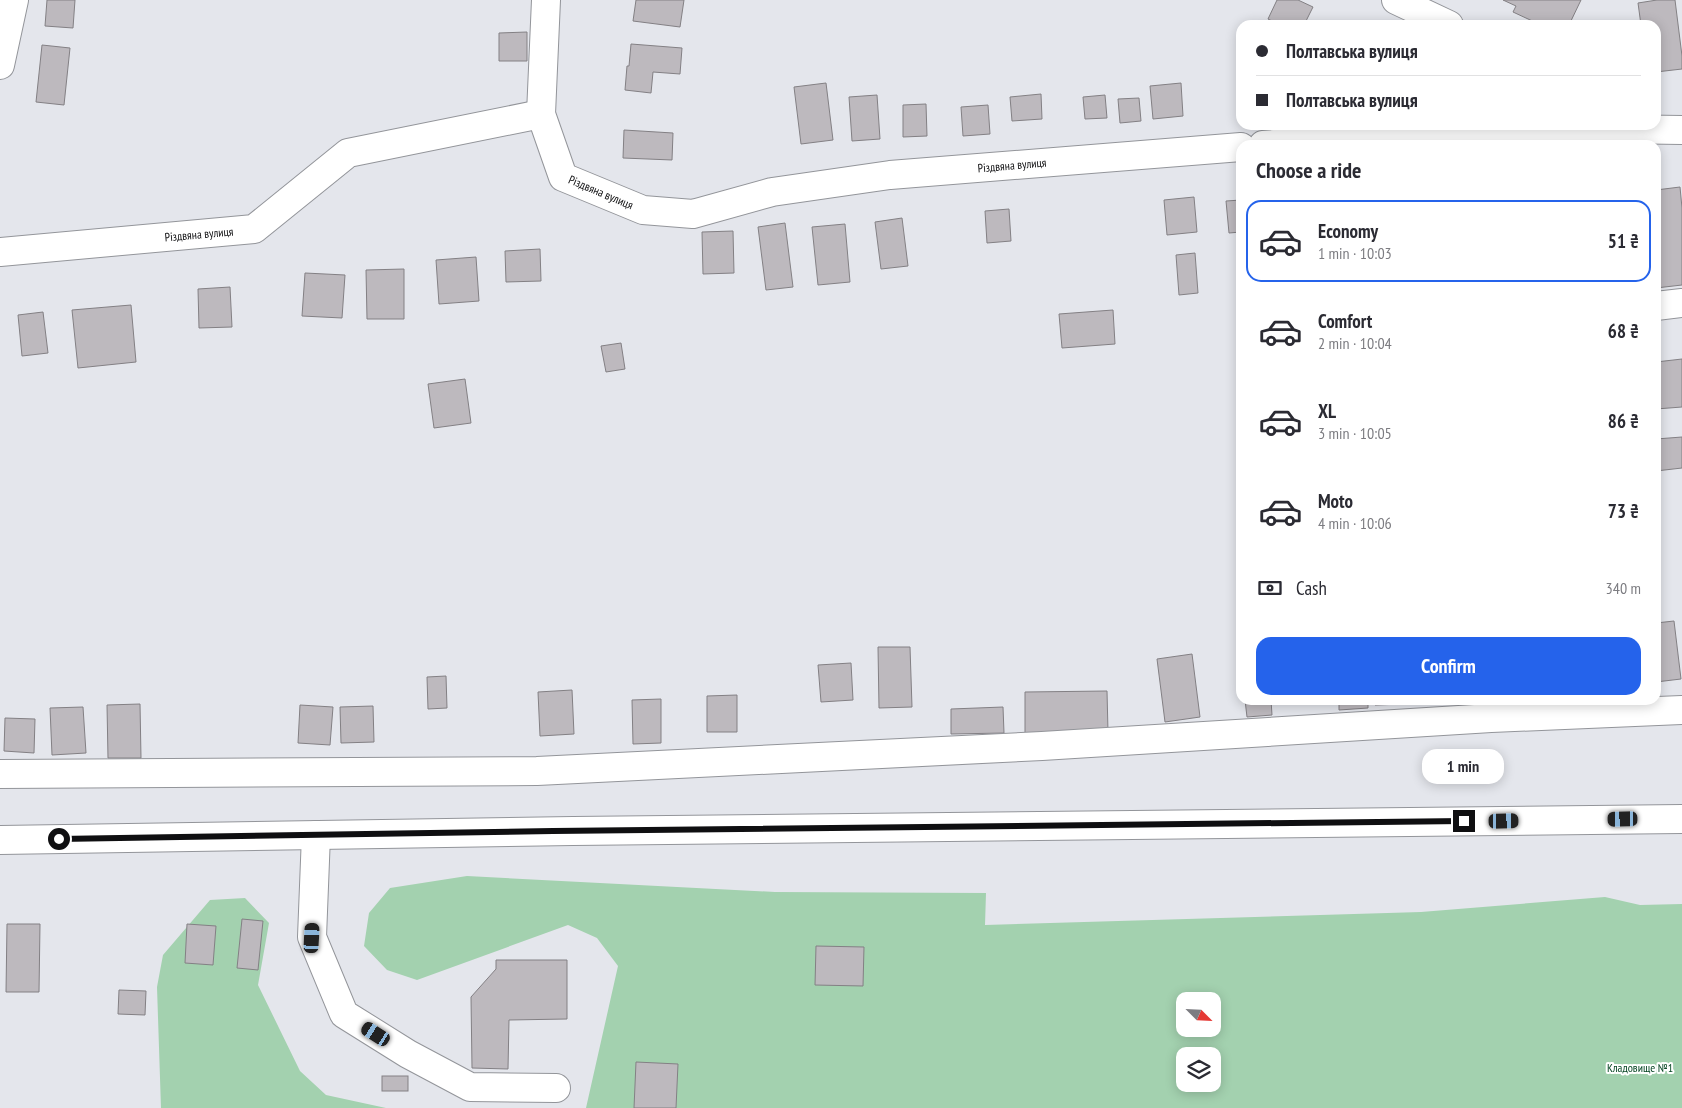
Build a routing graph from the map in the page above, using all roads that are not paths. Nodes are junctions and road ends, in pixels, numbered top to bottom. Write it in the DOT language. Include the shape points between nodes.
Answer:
graph roads {
  1 [pos="14,0"];
  2 [pos="546,0"];
  3 [pos="1396,0"];
  4 [pos="1438,20"];
  5 [pos="0,65"];
  6 [pos="541,114"];
  7 [pos="1622,130"];
  8 [pos="1479,136"];
  9 [pos="1383,140"];
  10 [pos="1236,147"];
  11 [pos="0,252"];
  12 [pos="1682,303"];
  13 [pos="1661,305"];
  14 [pos="1682,710"];
  15 [pos="0,774"];
  16 [pos="1682,819"];
  17 [pos="316,835"];
  18 [pos="0,840"];
  19 [pos="556,1088"];
  1 -- 5 [label="main road"];
  2 -- 6 [label="main road"];
  3 -- 4 [label="main road"];
  6 -- 10 [label="main road, Різдвяна вулиця" via="563,176 643,210 693,214 772,192 890,175"];
  6 -- 11 [label="main road, Різдвяна вулиця" via="348,153 254,229"];
  7 -- 8 [label="main road"];
  8 -- 9 [label="main road"];
  12 -- 13 [label="main road"];
  14 -- 15 [label="main road" via="537,771"];
  16 -- 17 [label="main road"];
  17 -- 18 [label="main road"];
  17 -- 19 [label="main road" via="312,938 344,1014 408,1054 470,1087"];
}
